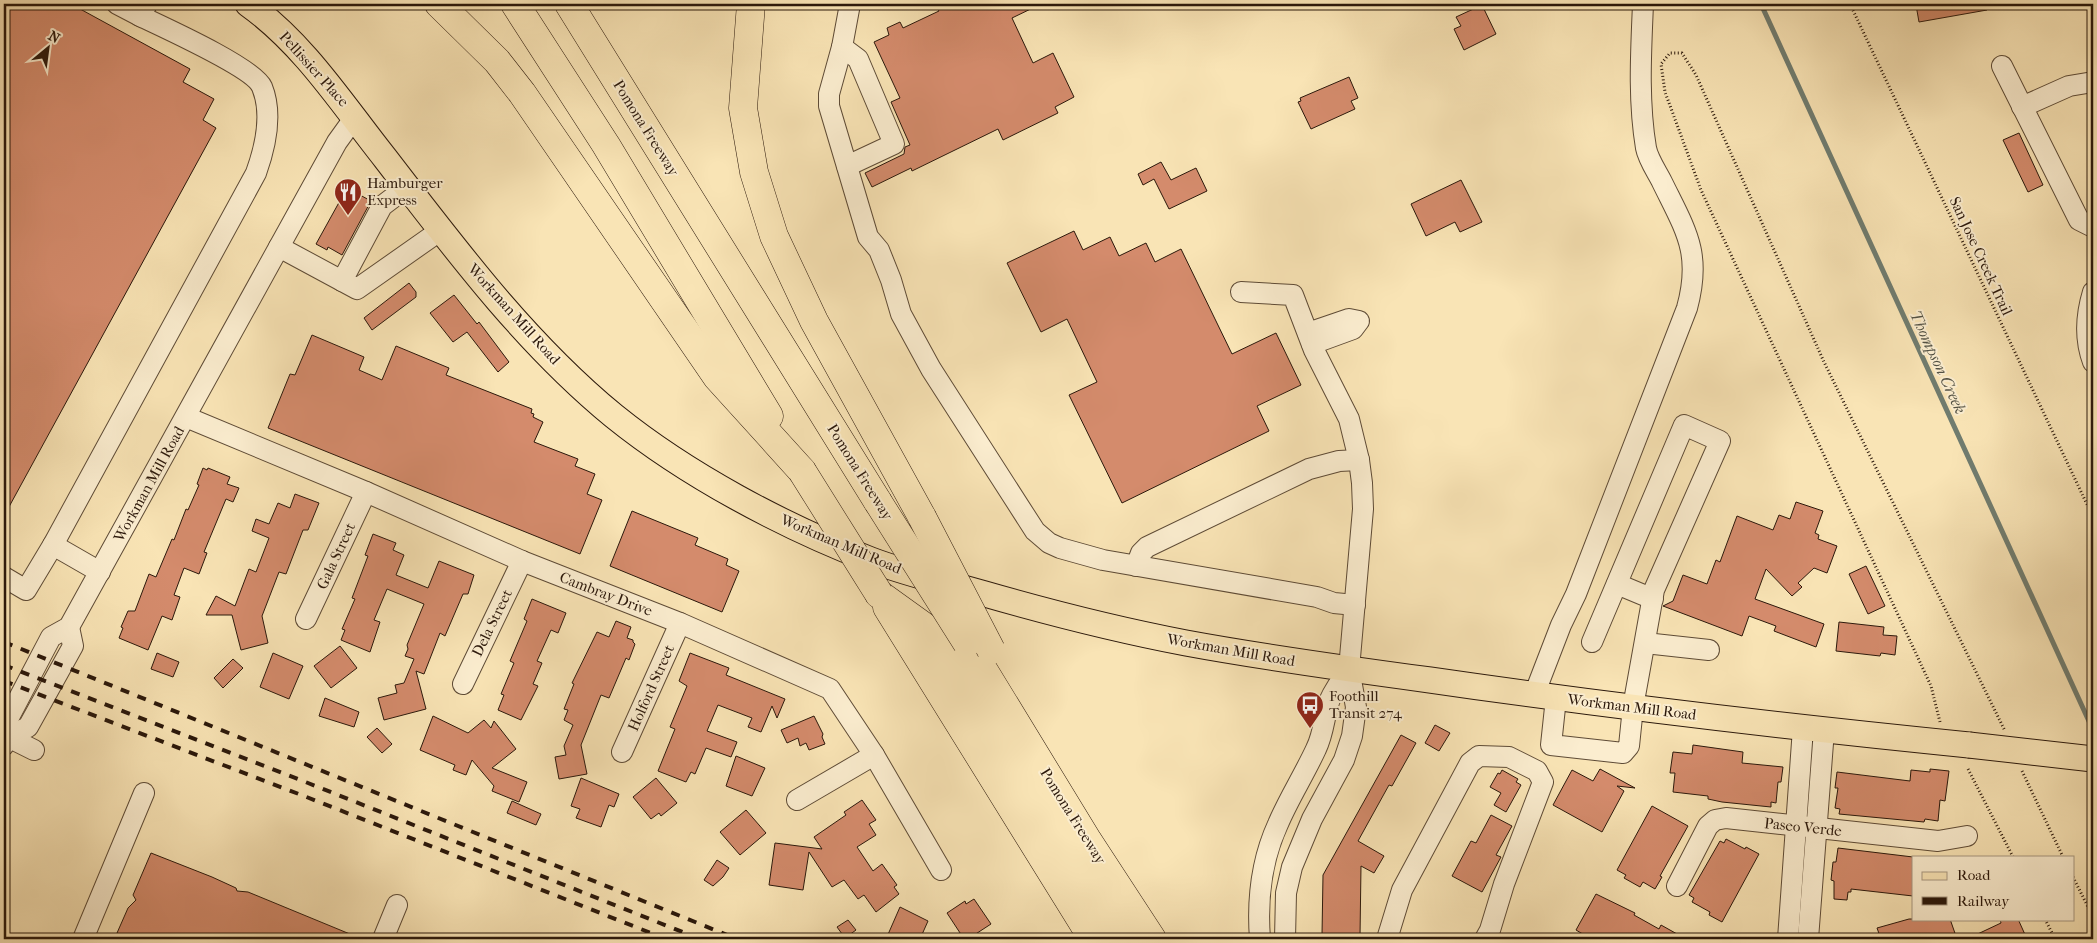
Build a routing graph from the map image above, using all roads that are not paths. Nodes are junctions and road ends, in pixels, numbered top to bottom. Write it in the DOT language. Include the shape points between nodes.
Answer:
graph roads {
  1 [pos="118,4"];
  2 [pos="248,4"];
  3 [pos="439,4"];
  4 [pos="515,4"];
  5 [pos="569,4"];
  6 [pos="750,4"];
  7 [pos="850,4"];
  8 [pos="1643,4"];
  9 [pos="143,10"];
  10 [pos="842,47"];
  11 [pos="2002,66"];
  12 [pos="2093,82"];
  13 [pos="2022,107"];
  14 [pos="355,117"];
  15 [pos="847,166"];
  16 [pos="407,187"];
  17 [pos="2093,227"];
  18 [pos="441,230"];
  19 [pos="279,246"];
  20 [pos="342,281"];
  21 [pos="1241,292"];
  22 [pos="2093,292"];
  23 [pos="2093,362"];
  24 [pos="186,416"];
  25 [pos="1359,460"];
  26 [pos="802,471"];
  27 [pos="366,492"];
  28 [pos="53,545"];
  29 [pos="522,561"];
  30 [pos="1136,566"];
  31 [pos="100,572"];
  32 [pos="4,577"];
  33 [pos="1617,584"];
  34 [pos="879,594"];
  35 [pos="1653,599"];
  36 [pos="1355,605"];
  37 [pos="306,619"];
  38 [pos="680,623"];
  39 [pos="1592,642"];
  40 [pos="1644,643"];
  41 [pos="979,646"];
  42 [pos="1709,650"];
  43 [pos="1348,669"];
  44 [pos="463,684"];
  45 [pos="1545,696"];
  46 [pos="1633,707"];
  47 [pos="1814,729"];
  48 [pos="5,739"];
  49 [pos="1551,745"];
  50 [pos="34,750"];
  51 [pos="622,752"];
  52 [pos="874,755"];
  53 [pos="2093,759"];
  54 [pos="1537,771"];
  55 [pos="144,792"];
  56 [pos="797,800"];
  57 [pos="1795,826"];
  58 [pos="1815,828"];
  59 [pos="1967,836"];
  60 [pos="942,870"];
  61 [pos="1676,886"];
  62 [pos="397,905"];
  63 [pos="83,939"];
  64 [pos="383,939"];
  65 [pos="1093,939"];
  66 [pos="1121,939"];
  67 [pos="1152,939"];
  68 [pos="1260,939"];
  69 [pos="1285,939"];
  70 [pos="1387,939"];
  71 [pos="1485,939"];
  72 [pos="1788,939"];
  73 [pos="1808,939"];
  1 -- 9 [label="street"];
  2 -- 14 [label="main road, Pellissier Place" via="310,61"];
  3 -- 26 [label="highway" via="497,61 522,93 717,377"];
  4 -- 26 [label="highway" via="606,145"];
  5 -- 41 [label="highway, Pomona Freeway, bridge" via="878,502"];
  6 -- 41 [label="highway, bridge" via="743,108 754,172 774,236 814,322 922,517"];
  7 -- 10 [label="street"];
  8 -- 45 [label="street" via="1640,80 1646,150 1691,242 1692,293 1584,575 1561,624"];
  9 -- 28 [label="street" via="246,70 262,85 267,106 264,150 256,173"];
  10 -- 15 [label="street" via="829,94 829,106"];
  10 -- 15 [label="street" via="858,59 894,144"];
  11 -- 13 [label="street"];
  12 -- 13 [label="street" via="2068,86"];
  13 -- 17 [label="street" via="2079,220"];
  14 -- 16 [label="main road, Workman Mill Road"];
  14 -- 19 [label="street, Workman Mill Road" via="337,142"];
  15 -- 30 [label="street" via="868,237 879,250 901,314 946,393 1035,530 1048,543 1060,548"];
  16 -- 18 [label="main road, Workman Mill Road"];
  16 -- 20 [label="street" via="382,206"];
  18 -- 20 [label="street" via="357,289"];
  18 -- 43 [label="main road, Workman Mill Road" via="534,341 613,415 684,465 749,504 819,538 905,571 1104,626 1180,642"];
  19 -- 20 [label="street"];
  19 -- 24 [label="street, Workman Mill Road"];
  21 -- 25 [label="street" via="1293,295 1310,339 1349,419"];
  22 -- 23 [label="street" via="2086,323"];
  24 -- 27 [label="street, Cambray Drive"];
  24 -- 31 [label="street, Workman Mill Road"];
  25 -- 30 [label="street" via="1323,464 1300,474 1147,547"];
  25 -- 36 [label="street" via="1363,509"];
  26 -- 34 [label="highway, bridge"];
  27 -- 29 [label="street, Cambray Drive"];
  27 -- 37 [label="street, Gala Street"];
  28 -- 31 [label="street"];
  28 -- 32 [label="street" via="26,590"];
  29 -- 38 [label="street, Cambray Drive"];
  29 -- 44 [label="street, Dela Street"];
  30 -- 36 [label="street"];
  31 -- 48 [label="street, Workman Mill Road" via="69,627 51,637 47,644 8,719"];
  33 -- 35 [label="street"];
  33 -- 35 [label="street" via="1684,425 1720,441 1654,590"];
  33 -- 39 [label="street"];
  34 -- 65 [label="highway"];
  34 -- 66 [label="highway" via="928,630"];
  35 -- 40 [label="street"];
  36 -- 43 [label="street"];
  38 -- 51 [label="street, Holford Street"];
  38 -- 52 [label="street, Cambray Drive" via="830,689"];
  40 -- 42 [label="street"];
  40 -- 46 [label="street"];
  41 -- 67 [label="highway, Pomona Freeway" via="1088,842"];
  43 -- 45 [label="main road, Workman Mill Road"];
  43 -- 68 [label="street" via="1328,704 1317,748 1277,825 1266,857 1260,885"];
  43 -- 69 [label="street" via="1356,707 1352,736 1344,760 1312,819 1292,867 1286,894"];
  45 -- 46 [label="main road, Workman Mill Road"];
  45 -- 49 [label="street"];
  46 -- 47 [label="main road, Workman Mill Road"];
  46 -- 49 [label="street" via="1629,746 1623,753"];
  47 -- 53 [label="main road, Workman Mill Road, bridge" via="1944,743 1968,757"];
  47 -- 57 [label="street"];
  47 -- 58 [label="street"];
  48 -- 50 [label="street"];
  49 -- 54 [label="street"];
  52 -- 56 [label="street"];
  52 -- 60 [label="street, Cambray Drive"];
  54 -- 70 [label="street" via="1509,757 1479,756 1470,763 1402,890"];
  54 -- 71 [label="street" via="1543,782"];
  55 -- 63 [label="street"];
  57 -- 58 [label="street, Paseo Verde"];
  57 -- 61 [label="street, Paseo Verde" via="1726,818 1715,820 1708,826"];
  57 -- 72 [label="street"];
  58 -- 59 [label="street, Paseo Verde" via="1938,841"];
  58 -- 73 [label="street"];
  62 -- 64 [label="street"];
}
